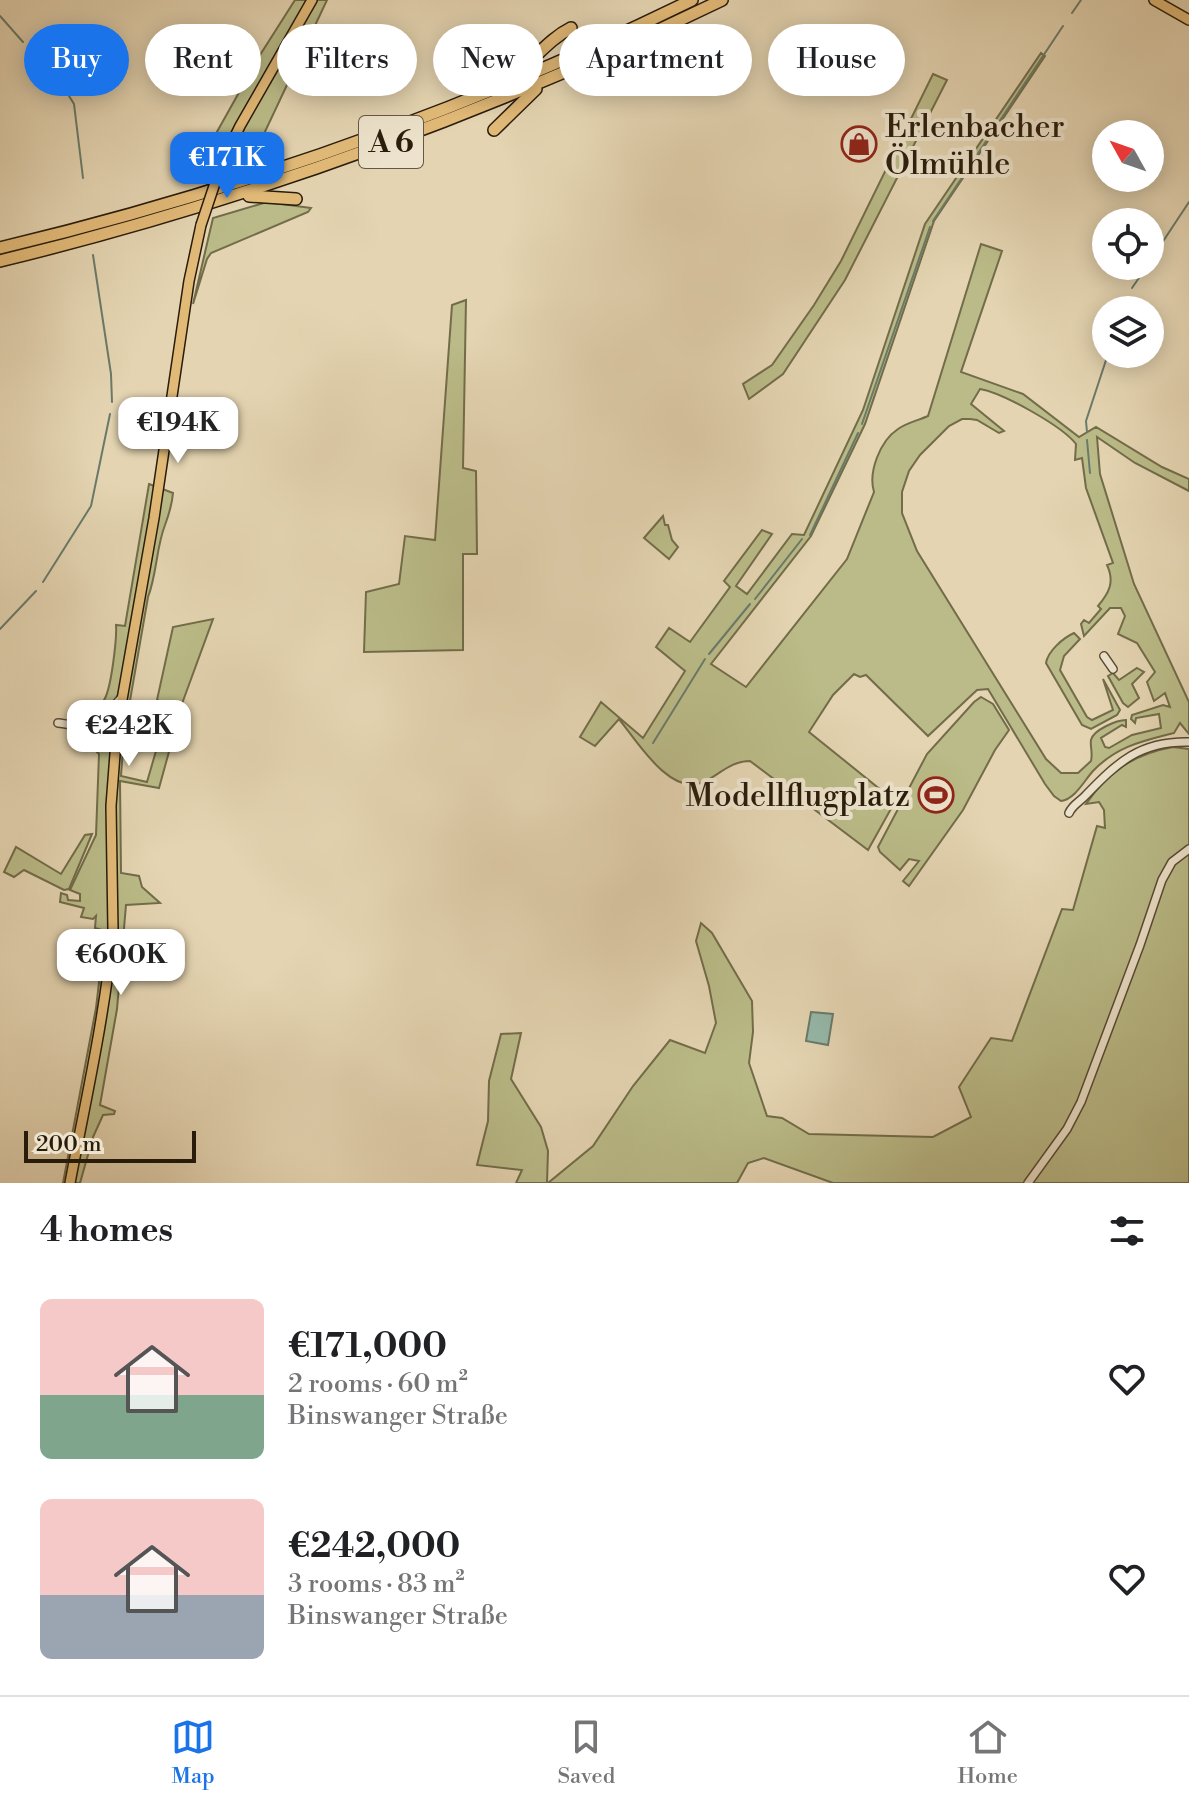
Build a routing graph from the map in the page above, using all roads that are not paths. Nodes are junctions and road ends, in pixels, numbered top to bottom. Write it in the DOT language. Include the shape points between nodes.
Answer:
graph roads {
  1 [pos="312,0"];
  2 [pos="692,0"];
  3 [pos="722,0"];
  4 [pos="1154,0"];
  5 [pos="1189,20"];
  6 [pos="559,34"];
  7 [pos="543,49"];
  8 [pos="543,67"];
  9 [pos="544,82"];
  10 [pos="474,96"];
  11 [pos="494,130"];
  12 [pos="236,196"];
  13 [pos="296,199"];
  14 [pos="0,248"];
  15 [pos="0,261"];
  16 [pos="1104,656"];
  17 [pos="1113,669"];
  18 [pos="121,698"];
  19 [pos="100,721"];
  20 [pos="58,723"];
  21 [pos="92,726"];
  22 [pos="117,728"];
  23 [pos="1189,742"];
  24 [pos="1072,812"];
  25 [pos="1189,849"];
  26 [pos="70,1183"];
  27 [pos="1028,1183"];
  1 -- 18 [label="main road, bridge" via="240,126 201,225"];
  2 -- 8 [label="highway, A 6"];
  3 -- 9 [label="highway, A 6"];
  4 -- 5 [label="main road"];
  6 -- 7 [label="highway"];
  9 -- 11 [label="highway"];
  9 -- 12 [label="highway, A 6"];
  10 -- 14 [label="highway, A 6" via="232,183"];
  12 -- 13 [label="highway"];
  12 -- 15 [label="highway, A 6"];
  16 -- 17 [label="street"];
  18 -- 19 [label="street"];
  18 -- 22 [label="main road"];
  19 -- 21 [label="street"];
  19 -- 22 [label="street"];
  20 -- 21 [label="street"];
  21 -- 22 [label="street" via="102,731"];
  22 -- 26 [label="main road" via="111,792 113,930"];
  23 -- 24 [label="street" via="1131,754"];
  25 -- 27 [label="street" via="1172,862 1162,880 1081,1102"];
}
